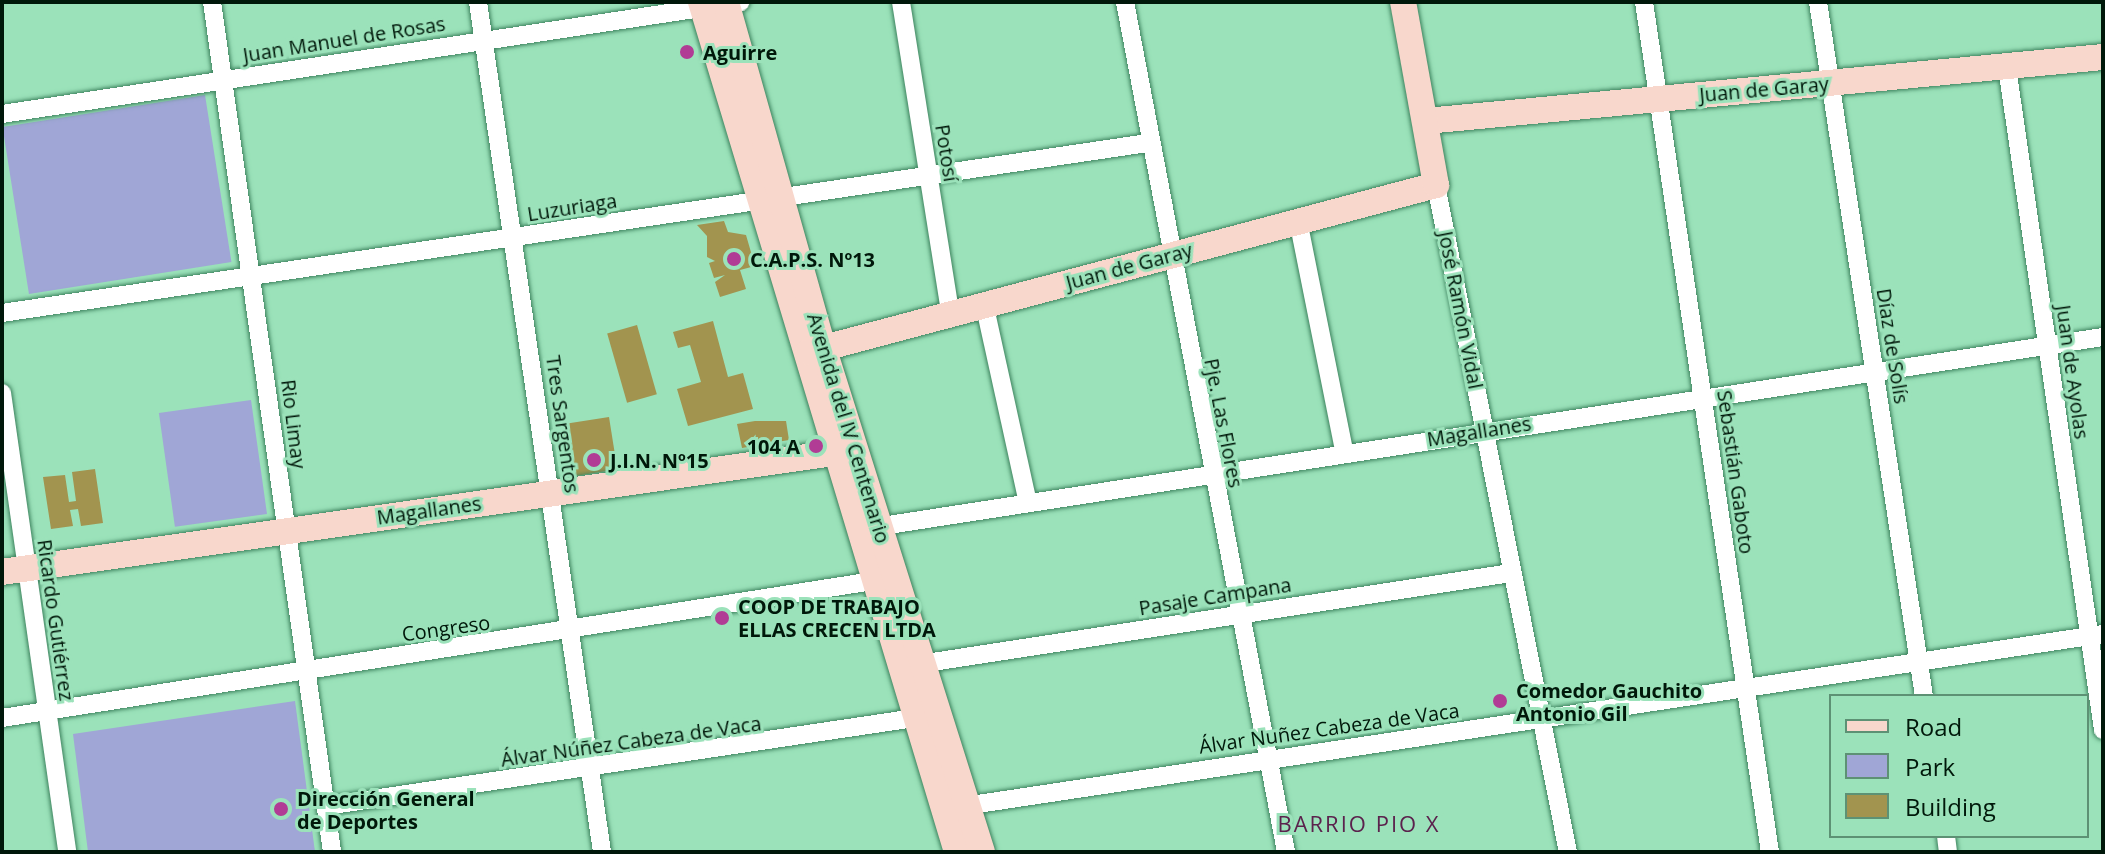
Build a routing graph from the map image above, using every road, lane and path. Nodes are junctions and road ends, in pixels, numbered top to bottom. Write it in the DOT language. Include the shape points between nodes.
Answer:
graph roads {
  1 [pos="212,2"];
  2 [pos="478,2"];
  3 [pos="901,2"];
  4 [pos="1125,2"];
  5 [pos="1403,2"];
  6 [pos="1644,2"];
  7 [pos="1818,2"];
  8 [pos="719,3"];
  9 [pos="486,40"];
  10 [pos="2103,57"];
  11 [pos="2007,67"];
  12 [pos="224,80"];
  13 [pos="1831,83"];
  14 [pos="1658,98"];
  15 [pos="2,114"];
  16 [pos="1426,121"];
  17 [pos="1148,143"];
  18 [pos="927,172"];
  19 [pos="1436,185"];
  20 [pos="768,198"];
  21 [pos="1298,220"];
  22 [pos="514,238"];
  23 [pos="1169,256"];
  24 [pos="252,276"];
  25 [pos="984,303"];
  26 [pos="950,312"];
  27 [pos="2,313"];
  28 [pos="2103,337"];
  29 [pos="2047,344"];
  30 [pos="812,351"];
  31 [pos="1875,370"];
  32 [pos="2,393"];
  33 [pos="1703,395"];
  34 [pos="1485,430"];
  35 [pos="1344,450"];
  36 [pos="844,451"];
  37 [pos="1211,471"];
  38 [pos="550,493"];
  39 [pos="1027,498"];
  40 [pos="868,528"];
  41 [pos="285,531"];
  42 [pos="14,570"];
  43 [pos="1511,573"];
  44 [pos="885,580"];
  45 [pos="1239,614"];
  46 [pos="570,632"];
  47 [pos="2095,635"];
  48 [pos="926,663"];
  49 [pos="1919,664"];
  50 [pos="305,671"];
  51 [pos="1745,688"];
  52 [pos="1924,694"];
  53 [pos="47,711"];
  54 [pos="929,716"];
  55 [pos="2,718"];
  56 [pos="1542,718"];
  57 [pos="2103,730"];
  58 [pos="1268,760"];
  59 [pos="590,770"];
  60 [pos="326,806"];
  61 [pos="956,808"];
  62 [pos="966,850"];
  63 [pos="67,852"];
  64 [pos="332,852"];
  65 [pos="602,852"];
  66 [pos="1286,852"];
  67 [pos="1568,852"];
  68 [pos="1770,852"];
  1 -- 12 [label="street, Rio Limay"];
  2 -- 9 [label="street, Tres Sargentos"];
  3 -- 18 [label="street, Potosí"];
  4 -- 17 [label="street, Pje. Las Flores"];
  5 -- 16 [label="street, José Ramón Vidal"];
  6 -- 14 [label="street, Sebastián Gaboto"];
  7 -- 13 [label="street, Díaz de Solís"];
  8 -- 9 [label="street, Juan Manuel de Rosas"];
  8 -- 20 [label="street, Avenida del IV Centenario"];
  9 -- 12 [label="street, Juan Manuel de Rosas"];
  9 -- 22 [label="street, Tres Sargentos"];
  10 -- 11 [label="street, Juan de Garay"];
  11 -- 13 [label="street, Juan de Garay"];
  11 -- 29 [label="street, Juan de Ayolas"];
  12 -- 15 [label="street, Juan Manuel de Rosas"];
  12 -- 24 [label="street, Rio Limay"];
  13 -- 14 [label="street, Juan de Garay"];
  13 -- 31 [label="street, Díaz de Solís"];
  14 -- 16 [label="street, Juan de Garay"];
  14 -- 33 [label="street, Sebastián Gaboto"];
  16 -- 19 [label="street, José Ramón Vidal"];
  17 -- 18 [label="street, Luzuriaga"];
  17 -- 23 [label="street, Pje. Las Flores"];
  18 -- 20 [label="street, Luzuriaga"];
  18 -- 26 [label="street, Potosí"];
  19 -- 21 [label="street, Juan de Garay"];
  19 -- 34 [label="street, José Ramón Vidal"];
  20 -- 22 [label="street, Luzuriaga"];
  20 -- 30 [label="street, Avenida del IV Centenario"];
  21 -- 23 [label="street, Juan de Garay"];
  21 -- 35 [label="street"];
  22 -- 24 [label="street, Luzuriaga"];
  22 -- 38 [label="street, Tres Sargentos"];
  23 -- 25 [label="street, Juan de Garay"];
  23 -- 37 [label="street, Pje. Las Flores"];
  24 -- 27 [label="street, Luzuriaga"];
  24 -- 41 [label="street, Rio Limay"];
  25 -- 26 [label="street, Juan de Garay"];
  25 -- 39 [label="street"];
  26 -- 30 [label="street, Juan de Garay"];
  28 -- 29 [label="street, Magallanes"];
  29 -- 31 [label="street, Magallanes"];
  29 -- 47 [label="street, Juan de Ayolas"];
  30 -- 36 [label="street, Avenida del IV Centenario"];
  31 -- 33 [label="street, Magallanes"];
  31 -- 49 [label="street, Díaz de Solís"];
  32 -- 42 [label="street, Ricardo Gutiérrez"];
  33 -- 34 [label="street, Magallanes"];
  33 -- 51 [label="street, Sebastián Gaboto"];
  34 -- 35 [label="street, Magallanes"];
  34 -- 43 [label="street, José Ramón Vidal"];
  35 -- 37 [label="street, Magallanes"];
  36 -- 38 [label="street, Magallanes"];
  36 -- 40 [label="street, Avenida del IV Centenario"];
  37 -- 39 [label="street, Magallanes"];
  37 -- 45 [label="street, Pje. Las Flores"];
  38 -- 41 [label="street, Magallanes"];
  38 -- 46 [label="street, Tres Sargentos"];
  39 -- 40 [label="street, Magallanes"];
  40 -- 44 [label="street, Avenida del IV Centenario"];
  41 -- 42 [label="street, Magallanes"];
  41 -- 50 [label="street, Rio Limay"];
  42 -- 53 [label="street, Ricardo Gutiérrez"];
  43 -- 45 [label="street, Pasaje Campana"];
  43 -- 56 [label="street, José Ramón Vidal"];
  44 -- 46 [label="street, Congreso"];
  44 -- 48 [label="street, Avenida del IV Centenario"];
  44 -- 54 [label="street, Avenida del IV Centenario"];
  45 -- 48 [label="street, Pasaje Campana"];
  45 -- 58 [label="street, Pje. Las Flores"];
  46 -- 50 [label="street, Congreso"];
  46 -- 59 [label="street, Tres Sargentos"];
  47 -- 49 [label="street, Álvar Nuñez Cabeza de Vaca"];
  47 -- 57 [label="street, Juan de Ayolas"];
  48 -- 54 [label="street, Avenida del IV Centenario"];
  49 -- 51 [label="street, Álvar Nuñez Cabeza de Vaca"];
  49 -- 52 [label="street, Díaz de Solís"];
  50 -- 53 [label="street, Congreso"];
  50 -- 60 [label="street, Rio Limay"];
  51 -- 56 [label="street, Álvar Nuñez Cabeza de Vaca"];
  51 -- 68 [label="street, Sebastián Gaboto"];
  53 -- 55 [label="street, Congreso"];
  53 -- 63 [label="street, Ricardo Gutiérrez"];
  54 -- 59 [label="street, Álvar Núñez Cabeza de Vaca"];
  54 -- 61 [label="street, Avenida del IV Centenario"];
  56 -- 58 [label="street, Álvar Nuñez Cabeza de Vaca"];
  56 -- 67 [label="street, José Ramón Vidal"];
  58 -- 61 [label="street, Álvar Nuñez Cabeza de Vaca"];
  58 -- 66 [label="street, Pje. Las Flores"];
  59 -- 60 [label="street, Álvar Núñez Cabeza de Vaca"];
  59 -- 65 [label="street, Tres Sargentos"];
  60 -- 64 [label="street, Rio Limay"];
  61 -- 62 [label="street, Avenida del IV Centenario"];
}
